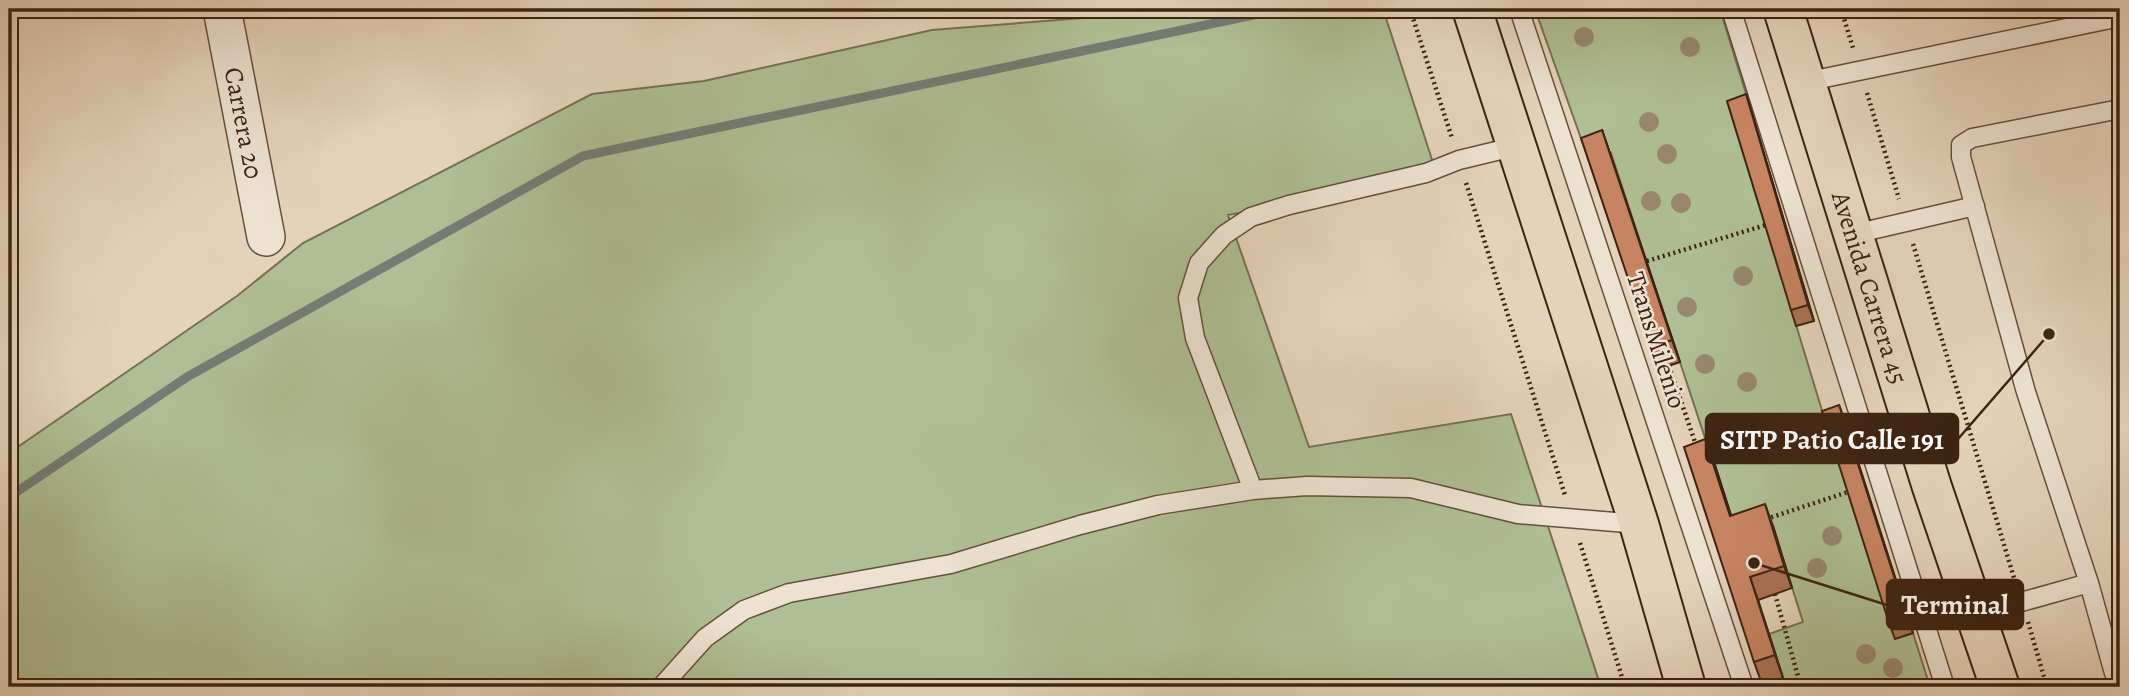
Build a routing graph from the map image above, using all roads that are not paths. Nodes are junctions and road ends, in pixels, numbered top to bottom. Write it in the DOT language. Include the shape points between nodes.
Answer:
graph roads {
  1 [pos="222,9"];
  2 [pos="1472,9"];
  3 [pos="1519,9"];
  4 [pos="1731,9"];
  5 [pos="1783,9"];
  6 [pos="2120,17"];
  7 [pos="1805,82"];
  8 [pos="2120,109"];
  9 [pos="1517,146"];
  10 [pos="1975,206"];
  11 [pos="1854,234"];
  12 [pos="265,237"];
  13 [pos="1932,487"];
  14 [pos="1253,490"];
  15 [pos="1639,524"];
  16 [pos="2089,583"];
  17 [pos="1975,615"];
  18 [pos="2120,672"];
  19 [pos="661,687"];
  20 [pos="1686,687"];
  21 [pos="1744,687"];
  22 [pos="1945,687"];
  23 [pos="1974,687"];
  24 [pos="2000,687"];
  1 -- 12 [label="street, Carrera 20"];
  2 -- 9 [label="highway"];
  3 -- 21 [label="lane, TransMilenio"];
  4 -- 22 [label="lane"];
  5 -- 7 [label="highway, Avenida Carrera 45"];
  6 -- 7 [label="lane"];
  7 -- 11 [label="highway, Avenida Carrera 45"];
  8 -- 10 [label="lane" via="1972,138 1961,145"];
  9 -- 14 [label="lane" via="1251,217 1224,235 1199,263 1188,298 1195,338"];
  9 -- 15 [label="highway"];
  10 -- 11 [label="lane"];
  10 -- 16 [label="lane" via="2026,392"];
  11 -- 13 [label="highway, Avenida Carrera 45"];
  13 -- 17 [label="highway, Avenida Carrera 45"];
  13 -- 23 [label="highway"];
  14 -- 15 [label="lane" via="1411,488 1518,514"];
  14 -- 19 [label="lane" via="1157,505 951,564 789,593 744,610 705,638"];
  15 -- 20 [label="highway"];
  16 -- 17 [label="lane"];
  16 -- 18 [label="lane" via="2114,673"];
  17 -- 24 [label="highway, Avenida Carrera 45"];
}
